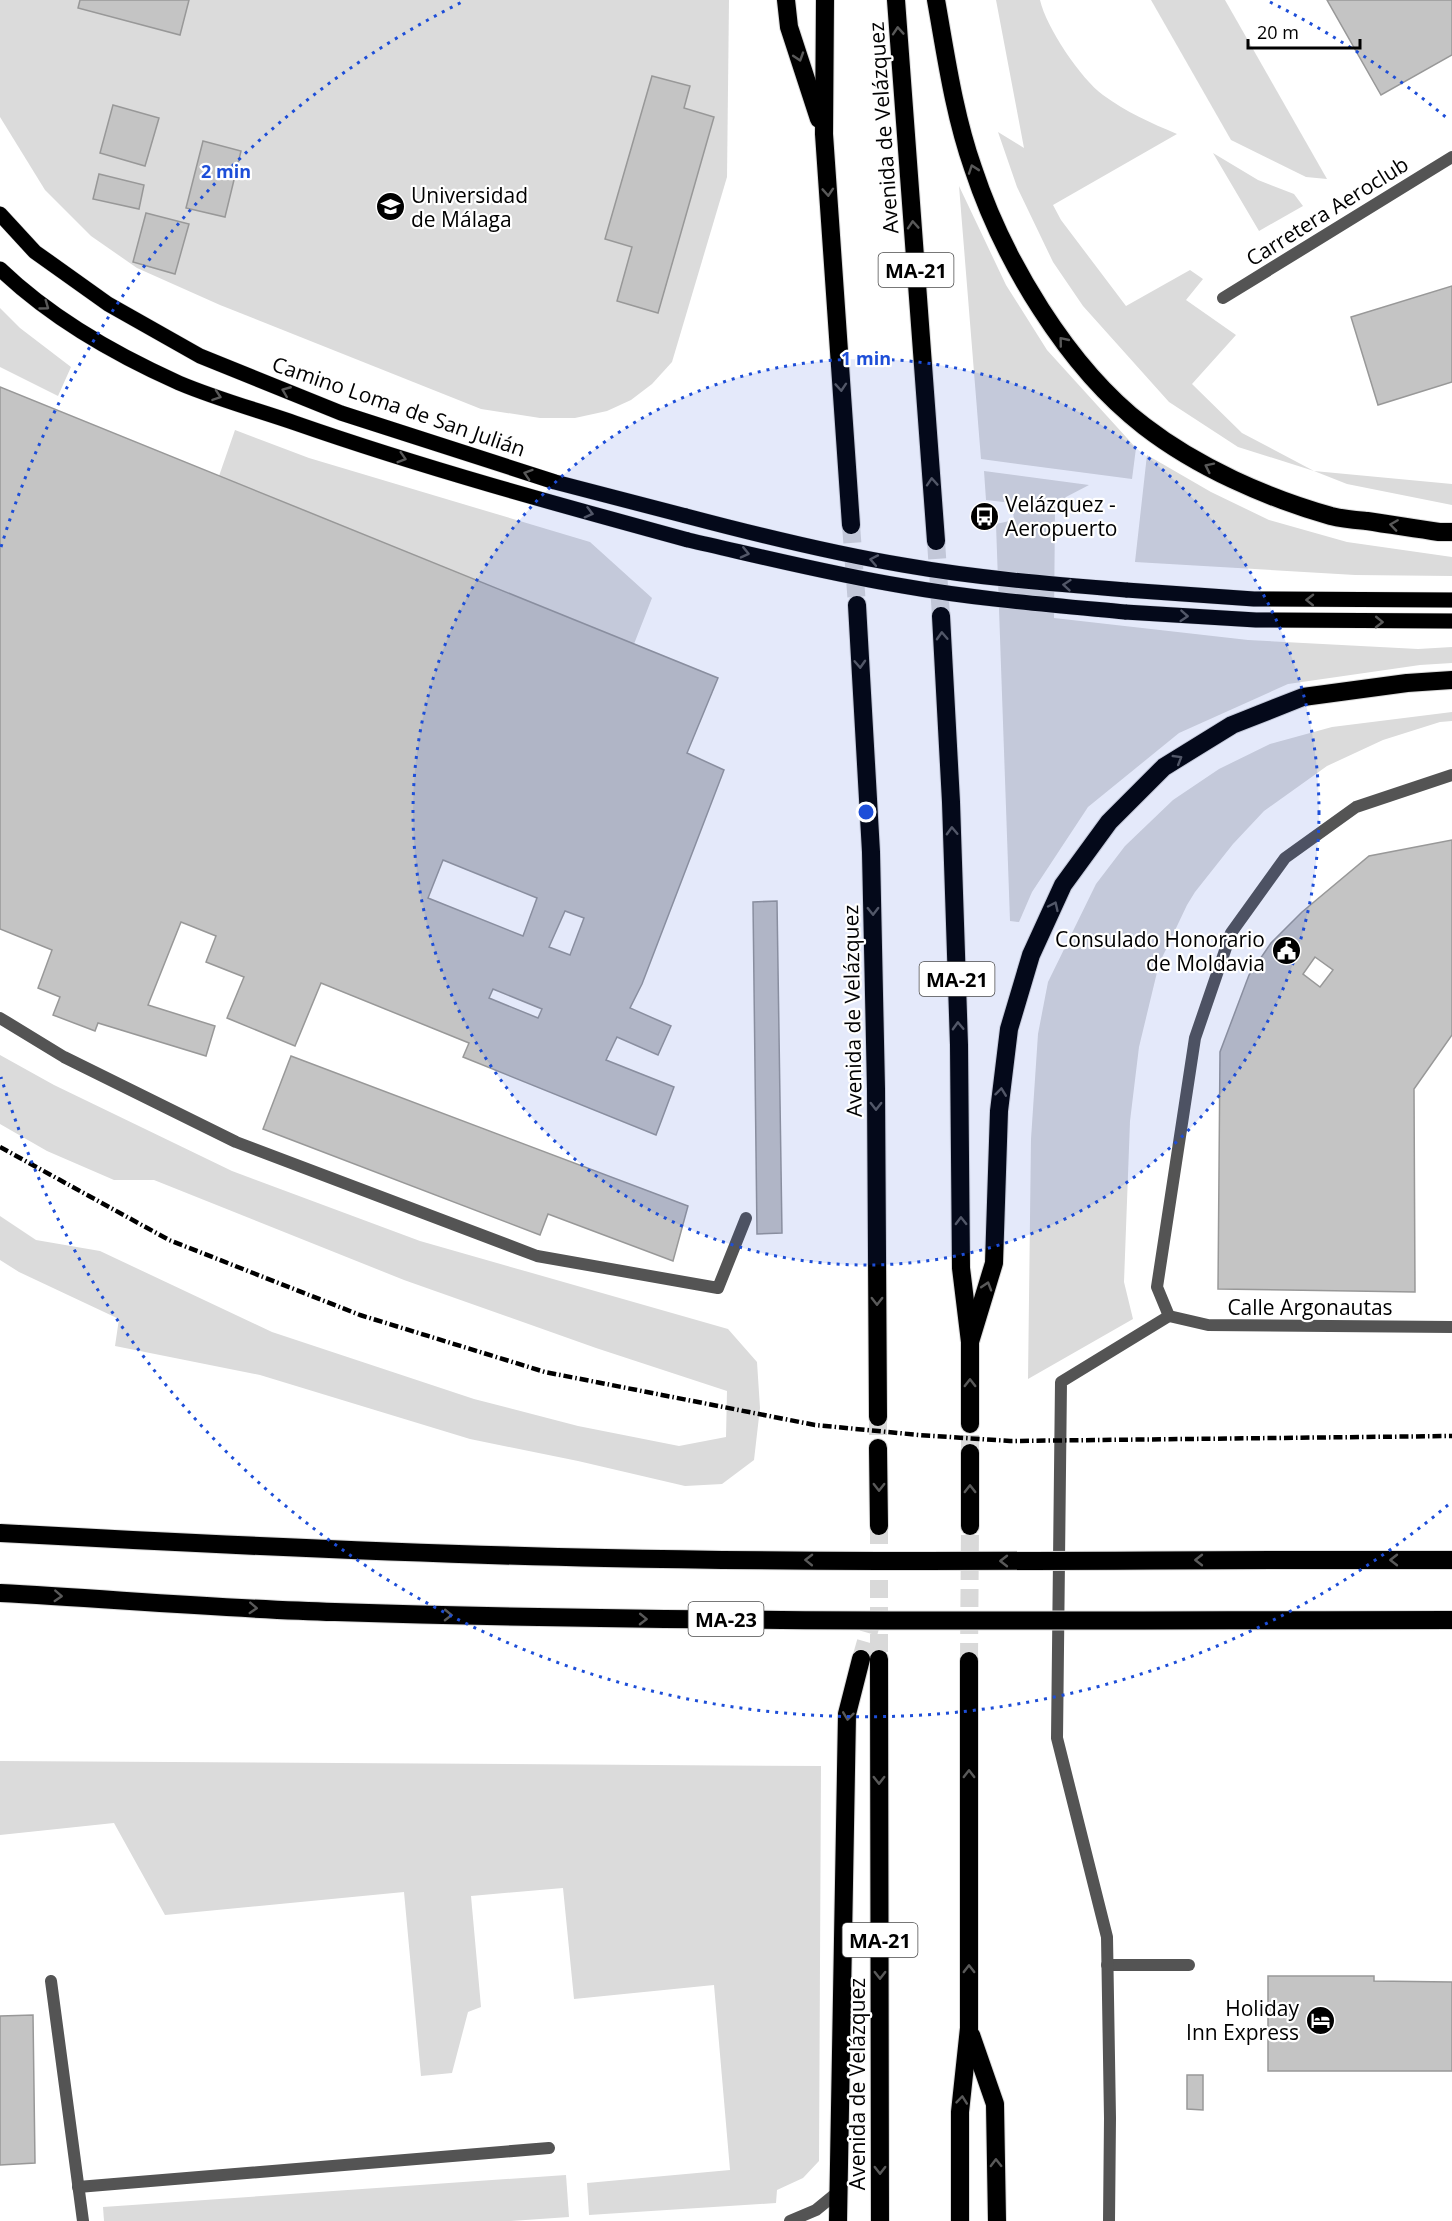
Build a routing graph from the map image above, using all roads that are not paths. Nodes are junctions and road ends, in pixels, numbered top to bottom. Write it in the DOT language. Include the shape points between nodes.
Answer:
graph roads {
  1 [pos="786,0"];
  2 [pos="825,0"];
  3 [pos="896,0"];
  4 [pos="936,0"];
  5 [pos="824,134"];
  6 [pos="1452,157"];
  7 [pos="0,214"];
  8 [pos="0,268"];
  9 [pos="1223,298"];
  10 [pos="851,525"];
  11 [pos="1452,532"];
  12 [pos="936,541"];
  13 [pos="1452,600"];
  14 [pos="857,605"];
  15 [pos="941,616"];
  16 [pos="1452,621"];
  17 [pos="1452,680"];
  18 [pos="1452,775"];
  19 [pos="0,1018"];
  20 [pos="746,1218"];
  21 [pos="1169,1316"];
  22 [pos="1452,1327"];
  23 [pos="970,1342"];
  24 [pos="878,1417"];
  25 [pos="970,1424"];
  26 [pos="878,1448"];
  27 [pos="970,1453"];
  28 [pos="879,1526"];
  29 [pos="970,1526"];
  30 [pos="0,1533"];
  31 [pos="1452,1560"];
  32 [pos="0,1593"];
  33 [pos="1452,1620"];
  34 [pos="969,1660"];
  35 [pos="1107,1965"];
  36 [pos="1189,1965"];
  37 [pos="51,1981"];
  38 [pos="969,2028"];
  39 [pos="549,2148"];
  40 [pos="78,2187"];
  41 [pos="838,2192"];
  42 [pos="82,2221"];
  43 [pos="789,2221"];
  44 [pos="838,2221"];
  45 [pos="880,2221"];
  46 [pos="960,2221"];
  47 [pos="997,2221"];
  48 [pos="1109,2221"];
  1 -- 5 [label="highway, one-way" via="789,27"];
  2 -- 5 [label="highway"];
  12 -- 3 [label="highway, Avenida de Velázquez / MA-21, one-way"];
  11 -- 4 [label="highway, one-way" via="1333,516 1252,488 1188,457 1143,426 1095,381 1056,333 1015,264 988,208 958,117"];
  5 -- 10 [label="highway, one-way"];
  6 -- 9 [label="street, Carretera Aeroclub"];
  13 -- 7 [label="main road, Camino Loma de San Julián, one-way, bridge" via="1254,599 1014,581 904,566 793,544 555,482 352,417 200,356 108,304 35,252"];
  8 -- 16 [label="main road, Camino Loma de San Julián, one-way, bridge" via="20,288 94,341 181,383 348,442 688,540 903,586 1014,602 1256,620"];
  14 -- 24 [label="highway, Avenida de Velázquez, one-way" via="871,852"];
  23 -- 15 [label="highway, MA-21, one-way" via="961,1268 959,1045"];
  23 -- 17 [label="highway, one-way" via="994,1263 999,1111 1009,1029 1030,955 1063,885 1109,822 1164,767 1232,725 1304,698"];
  18 -- 21 [label="street" via="1356,807 1286,858 1231,933 1195,1038 1157,1287"];
  19 -- 20 [label="street" via="64,1057 236,1142 537,1256 718,1288"];
  21 -- 22 [label="street, Calle Argonautas" via="1208,1325"];
  21 -- 35 [label="street" via="1061,1382 1057,1738 1107,1937"];
  25 -- 23 [label="highway, MA-21, one-way"];
  26 -- 28 [label="highway, one-way"];
  29 -- 27 [label="highway, one-way"];
  31 -- 30 [label="highway, one-way, bridge" via="606,1558 323,1550"];
  32 -- 33 [label="highway, MA-23, one-way, bridge" via="332,1612 604,1618 919,1622"];
  38 -- 34 [label="highway, one-way"];
  35 -- 36 [label="street"];
  35 -- 48 [label="street"];
  37 -- 40 [label="street"];
  46 -- 38 [label="highway, one-way" via="960,2112"];
  47 -- 38 [label="highway, one-way" via="994,2104"];
  39 -- 40 [label="street"];
  40 -- 42 [label="street"];
  41 -- 43 [label="street" via="816,2210"];
  41 -- 44 [label="highway"];
  41 -- 45 [label="highway, Avenida de Velázquez / MA-21" via="847,1714 870,1659"];
}
